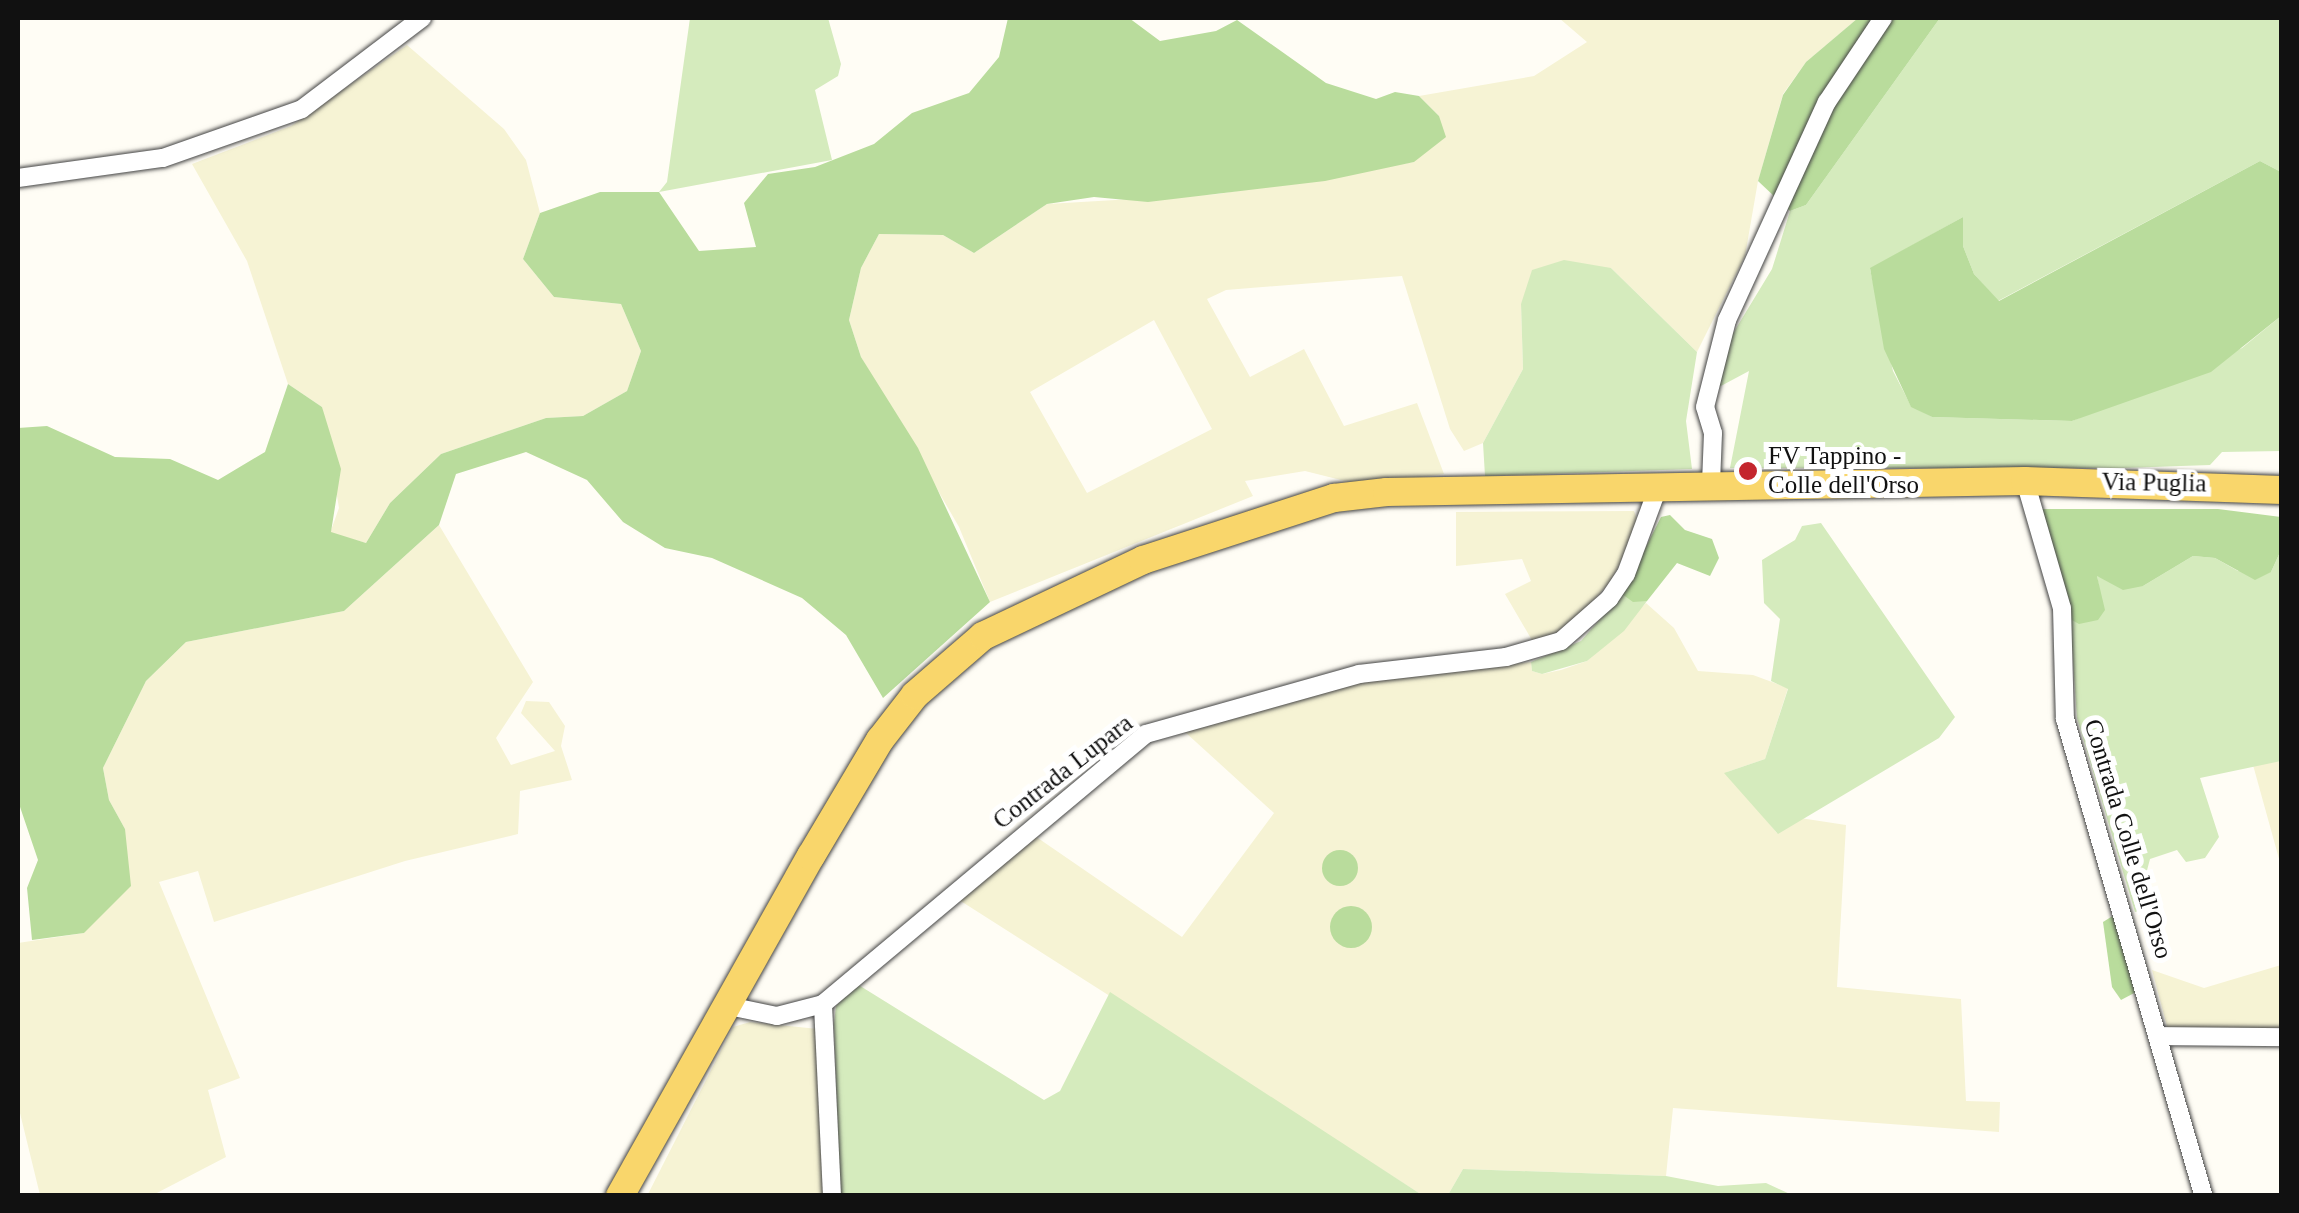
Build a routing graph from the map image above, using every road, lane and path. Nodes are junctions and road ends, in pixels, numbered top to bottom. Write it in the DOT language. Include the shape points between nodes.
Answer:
graph roads {
  1 [pos="422,18"];
  2 [pos="1884,18"];
  3 [pos="18,178"];
  4 [pos="2025,481"];
  5 [pos="1711,484"];
  6 [pos="1658,485"];
  7 [pos="2282,490"];
  8 [pos="823,1004"];
  9 [pos="724,1005"];
  10 [pos="2159,1036"];
  11 [pos="2282,1037"];
  12 [pos="620,1196"];
  13 [pos="832,1196"];
  14 [pos="2204,1196"];
  1 -- 3 [label="street" via="302,109 163,158"];
  2 -- 5 [label="street" via="1827,102 1726,320 1705,407 1713,432"];
  4 -- 5 [label="main road, Via Puglia"];
  4 -- 7 [label="main road, Via Puglia"];
  4 -- 10 [label="street, Contrada Colle dell'Orso" via="2062,608 2065,719"];
  5 -- 6 [label="main road, Via Puglia"];
  6 -- 8 [label="street, Contrada Lupara" via="1626,574 1562,641 1506,657 1360,674 1146,734"];
  6 -- 9 [label="main road, Via Puglia" via="1334,498 1144,560 983,636 946,664 880,740"];
  8 -- 9 [label="street" via="777,1016"];
  8 -- 13 [label="street"];
  9 -- 12 [label="main road, Via Puglia"];
  10 -- 11 [label="street"];
  10 -- 14 [label="street, Contrada Colle dell'Orso"];
}
